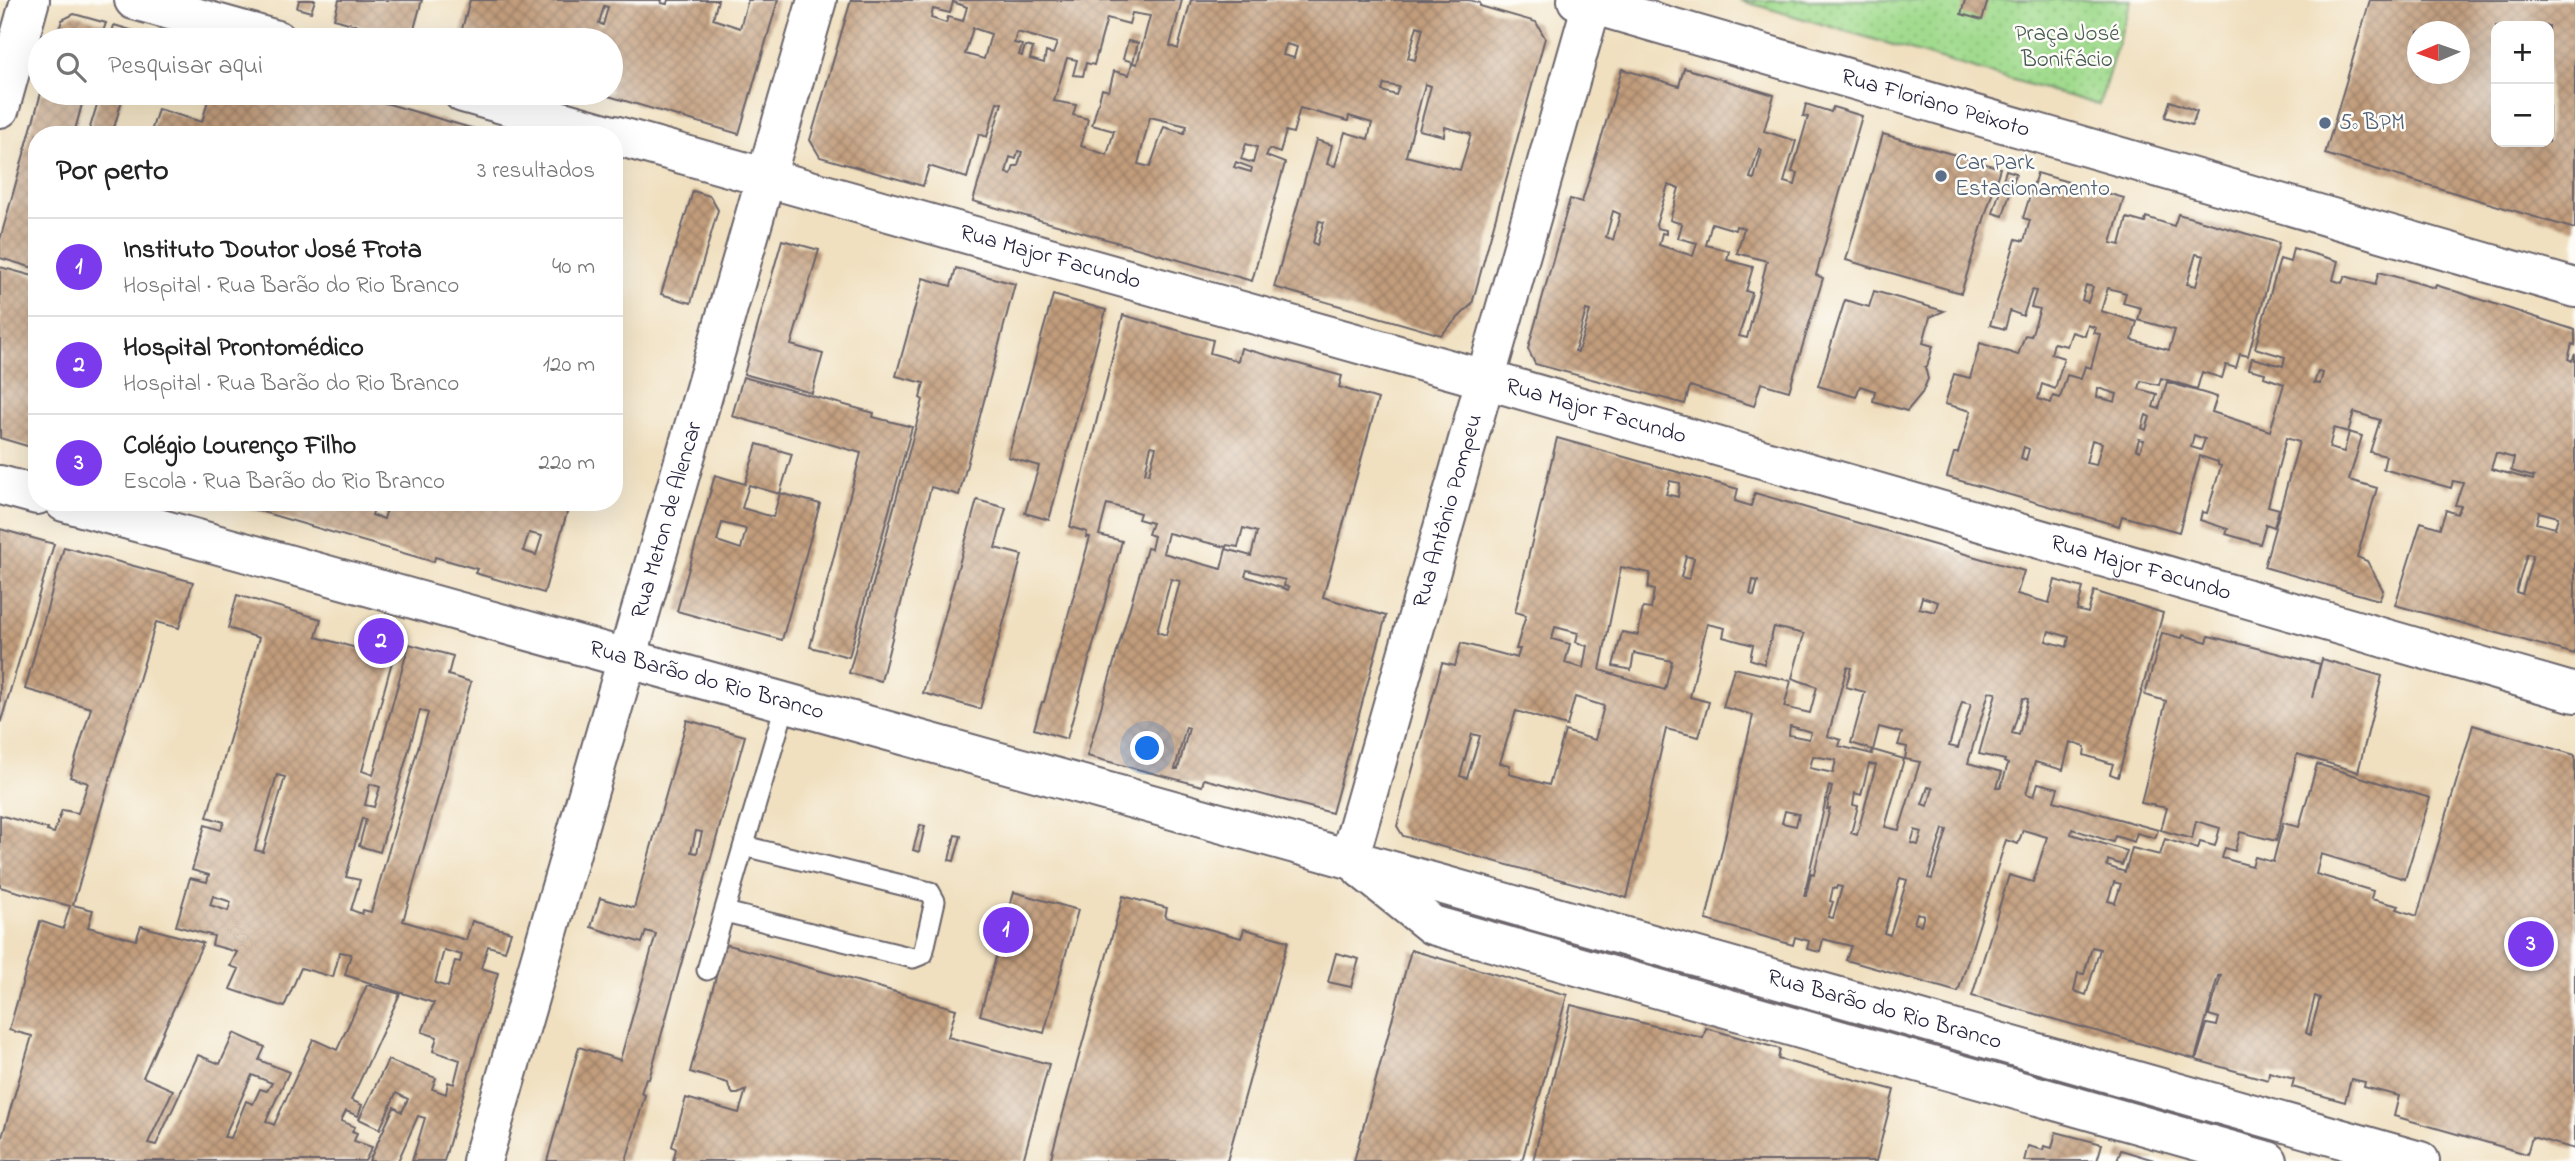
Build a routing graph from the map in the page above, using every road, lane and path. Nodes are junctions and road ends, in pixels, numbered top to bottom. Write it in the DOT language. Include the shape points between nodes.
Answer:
graph roads {
  1 [pos="30,0"];
  2 [pos="135,0"];
  3 [pos="817,0"];
  4 [pos="1587,1"];
  5 [pos="234,28"];
  6 [pos="506,105"];
  7 [pos="0,108"];
  8 [pos="581,126"];
  9 [pos="623,138"];
  10 [pos="765,177"];
  11 [pos="2575,288"];
  12 [pos="1484,379"];
  13 [pos="0,485"];
  14 [pos="28,493"];
  15 [pos="97,511"];
  16 [pos="628,658"];
  17 [pos="2575,693"];
  18 [pos="786,702"];
  19 [pos="744,846"];
  20 [pos="1349,859"];
  21 [pos="724,912"];
  22 [pos="707,970"];
  23 [pos="482,1161"];
  24 [pos="2268,1161"];
  25 [pos="2420,1161"];
  1 -- 7 [label="street"];
  2 -- 5 [label="street"];
  3 -- 10 [label="street, Rua Meton de Alencar"];
  4 -- 11 [label="street, Rua Floriano Peixoto"];
  4 -- 12 [label="street, Rua Antônio Pompeu"];
  6 -- 8 [label="street, Rua Major Facundo"];
  9 -- 10 [label="street, Rua Major Facundo"];
  10 -- 12 [label="street, Rua Major Facundo"];
  10 -- 16 [label="street, Rua Meton de Alencar"];
  12 -- 17 [label="street, Rua Major Facundo"];
  12 -- 20 [label="street, Rua Antônio Pompeu"];
  13 -- 14 [label="street"];
  15 -- 16 [label="street, Rua Barão do Rio Branco"];
  16 -- 18 [label="street, Rua Barão do Rio Branco"];
  16 -- 23 [label="street, Rua Meton de Alencar"];
  18 -- 19 [label="lane"];
  18 -- 20 [label="street, Rua Barão do Rio Branco"];
  19 -- 21 [label="lane"];
  19 -- 21 [label="lane" via="930,892 935,901 923,954 913,958"];
  20 -- 24 [label="street, Rua Barão do Rio Branco" via="1432,925"];
  20 -- 25 [label="street, Rua Barão do Rio Branco"];
  21 -- 22 [label="lane"];
}
